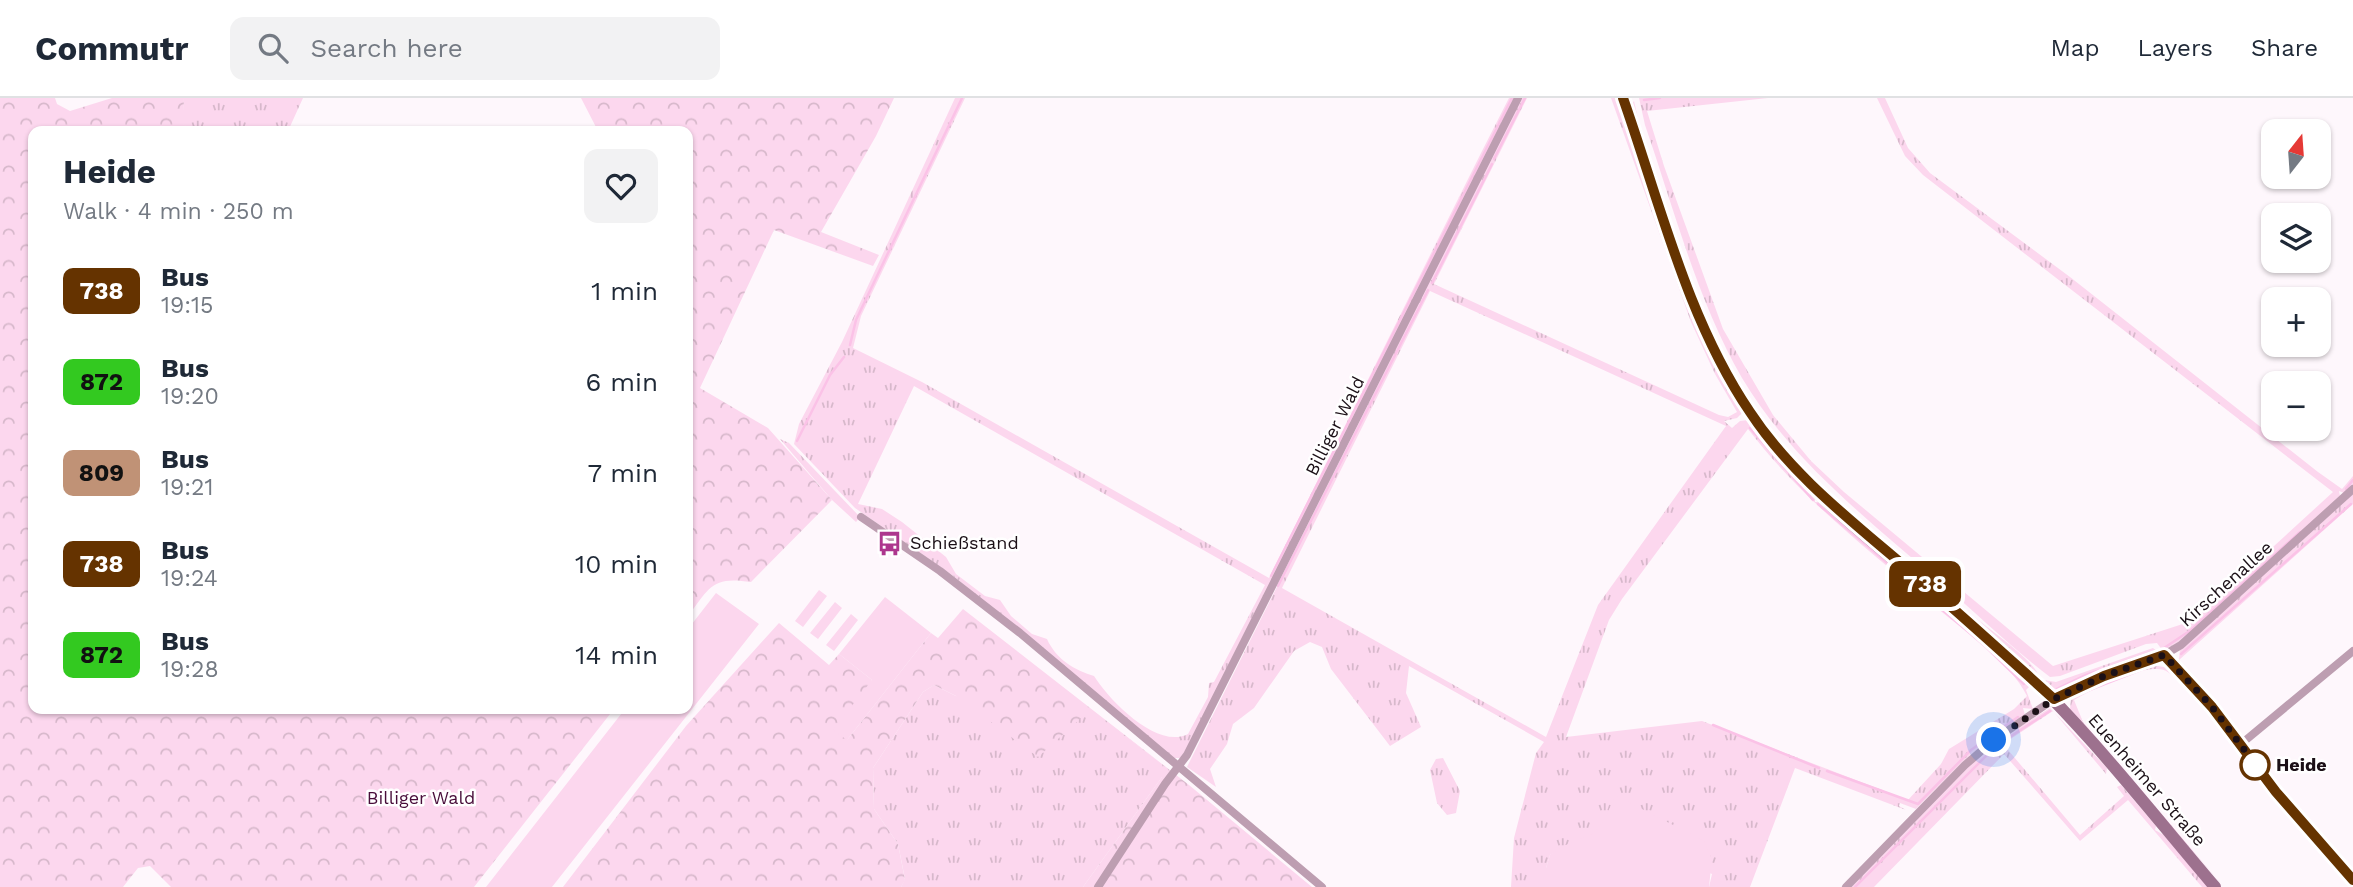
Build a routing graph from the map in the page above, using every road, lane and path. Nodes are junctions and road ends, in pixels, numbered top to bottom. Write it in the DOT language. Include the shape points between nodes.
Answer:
graph roads {
  1 [pos="1518,98"];
  2 [pos="1623,98"];
  3 [pos="2353,489"];
  4 [pos="861,517"];
  5 [pos="2353,651"];
  6 [pos="2164,655"];
  7 [pos="2054,699"];
  8 [pos="2241,744"];
  9 [pos="1178,766"];
  10 [pos="2353,880"];
  11 [pos="1098,887"];
  12 [pos="1322,887"];
  13 [pos="1846,887"];
  14 [pos="2215,887"];
  1 -- 9 [label="street, Billiger Wald"];
  2 -- 7 [label="main road, Euenheimer Straße" via="1699,315 1750,412 1783,456 1819,492"];
  3 -- 6 [label="street, Kirschenallee" via="2187,640"];
  4 -- 9 [label="street" via="1020,633"];
  5 -- 8 [label="street"];
  6 -- 7 [label="street, Kirschenallee"];
  6 -- 8 [label="street"];
  7 -- 13 [label="street, Kirschenallee" via="1980,751"];
  7 -- 14 [label="main road, Euenheimer Straße"];
  8 -- 10 [label="street" via="2302,824"];
  9 -- 11 [label="street, Billiger Wald"];
  9 -- 12 [label="street"];
}
